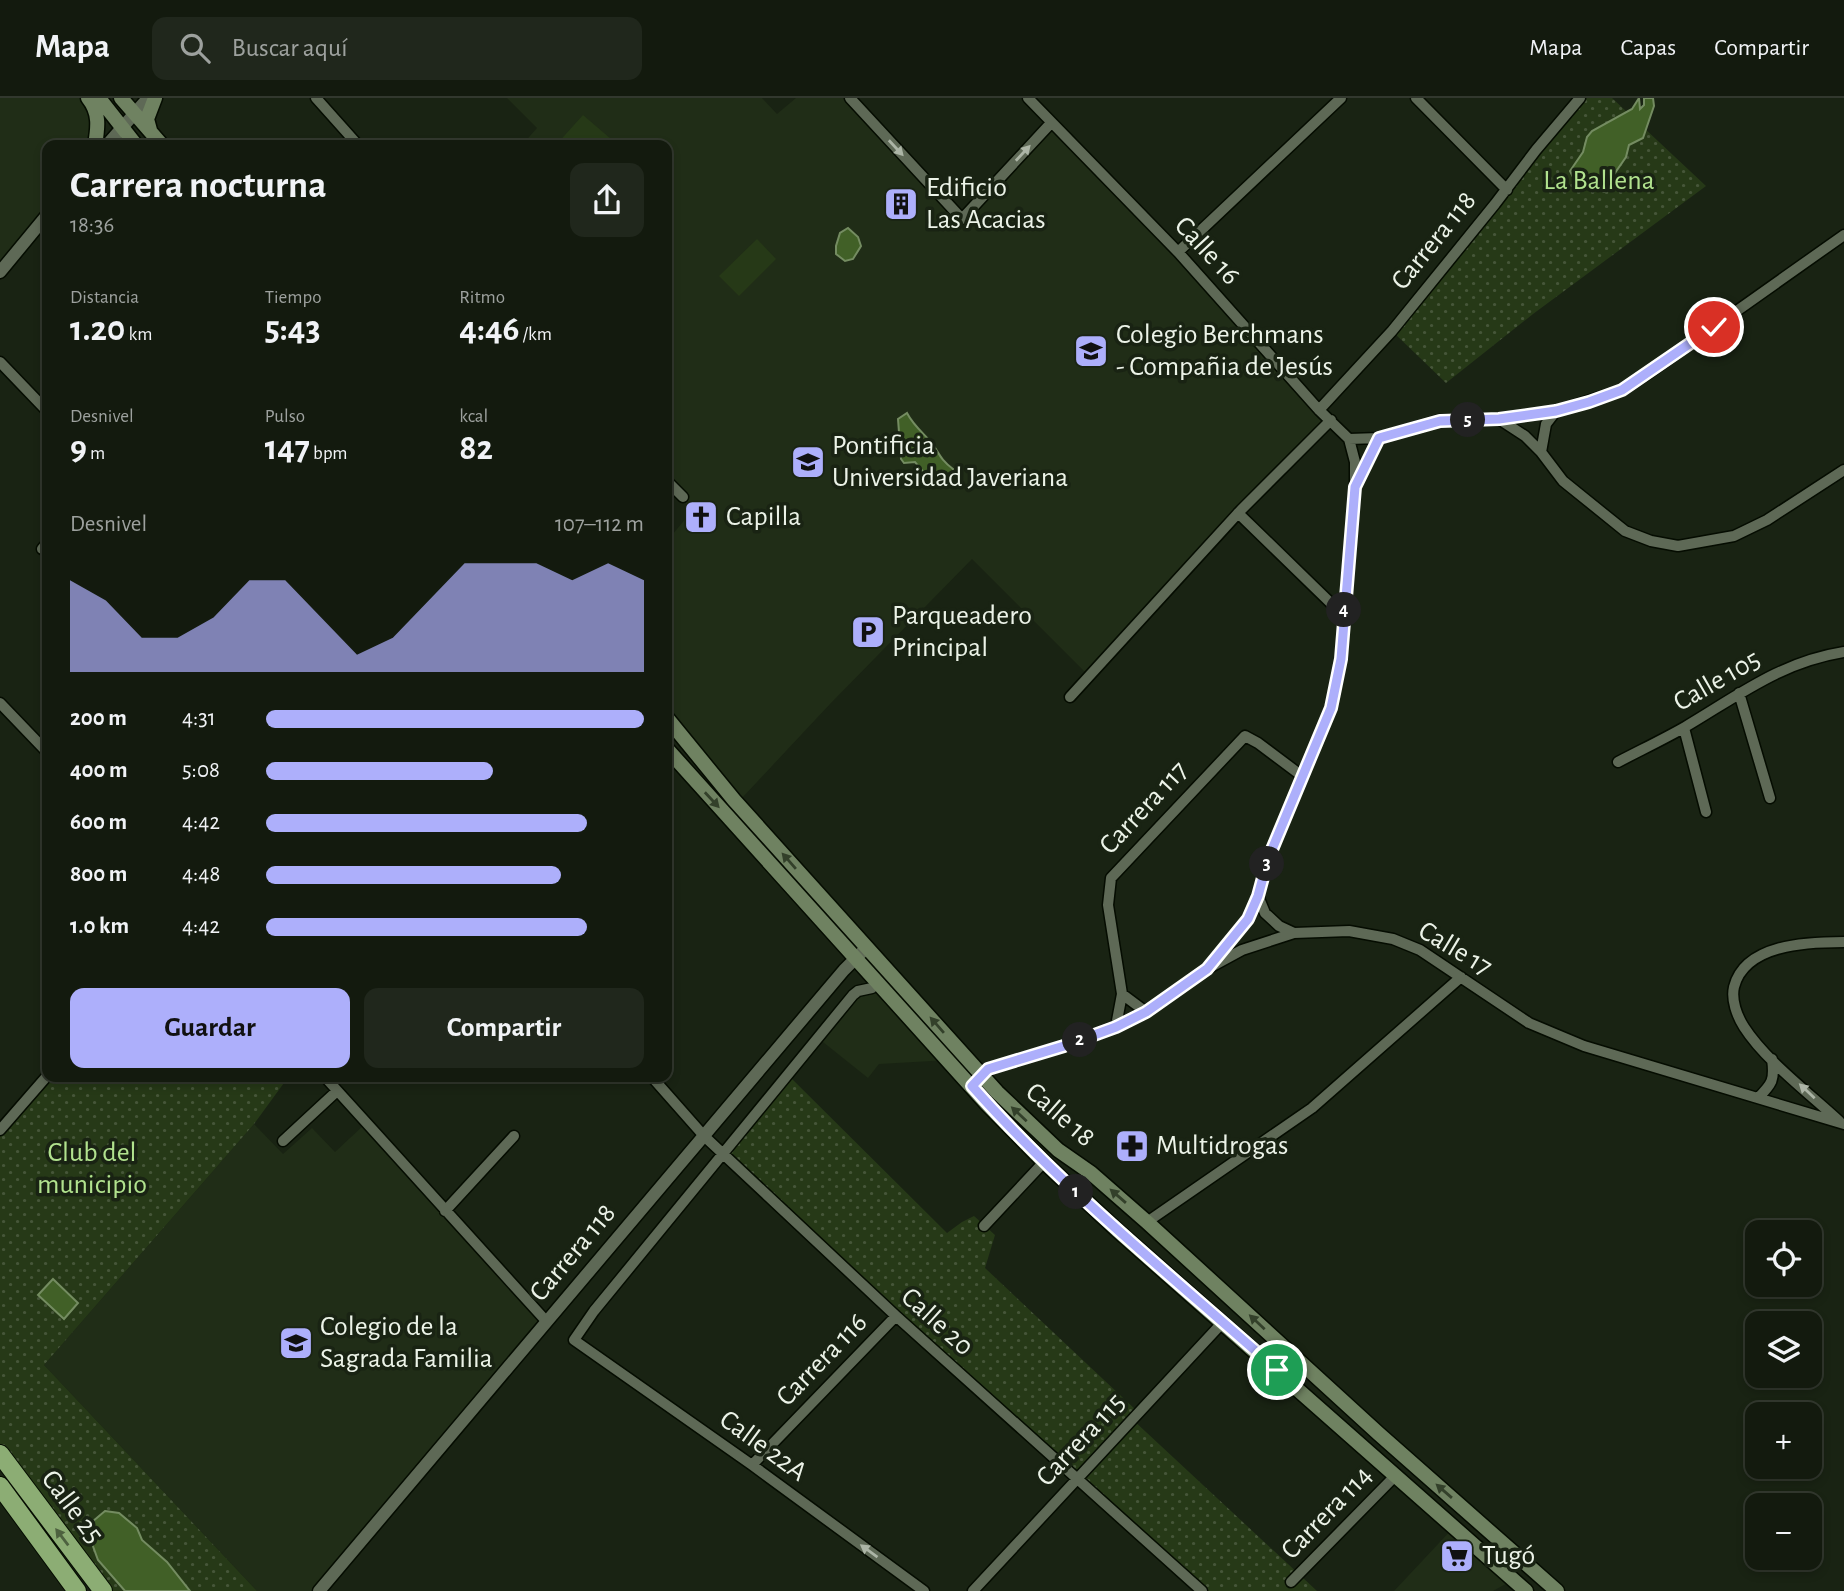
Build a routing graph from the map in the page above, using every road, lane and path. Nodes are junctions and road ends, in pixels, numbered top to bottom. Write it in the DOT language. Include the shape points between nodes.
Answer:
graph roads {
  1 [pos="88,98"];
  2 [pos="99,98"];
  3 [pos="121,98"];
  4 [pos="148,98"];
  5 [pos="155,98"];
  6 [pos="316,98"];
  7 [pos="850,98"];
  8 [pos="1028,98"];
  9 [pos="1341,98"];
  10 [pos="1416,98"];
  11 [pos="1580,98"];
  12 [pos="135,113"];
  13 [pos="1051,123"];
  14 [pos="122,128"];
  15 [pos="150,130"];
  16 [pos="96,140"];
  17 [pos="111,140"];
  18 [pos="132,140"];
  19 [pos="158,140"];
  20 [pos="354,140"];
  21 [pos="1507,190"];
  22 [pos="42,221"];
  23 [pos="1844,235"];
  24 [pos="1178,252"];
  25 [pos="0,272"];
  26 [pos="0,362"];
  27 [pos="42,406"];
  28 [pos="1319,410"];
  29 [pos="1556,411"];
  30 [pos="1499,419"];
  31 [pos="1331,421"];
  32 [pos="1379,438"];
  33 [pos="1349,439"];
  34 [pos="1541,452"];
  35 [pos="1844,470"];
  36 [pos="672,486"];
  37 [pos="1355,487"];
  38 [pos="683,497"];
  39 [pos="1238,513"];
  40 [pos="1344,616"];
  41 [pos="1844,652"];
  42 [pos="1739,693"];
  43 [pos="1070,697"];
  44 [pos="0,703"];
  45 [pos="672,724"];
  46 [pos="1684,728"];
  47 [pos="42,747"];
  48 [pos="672,754"];
  49 [pos="1618,762"];
  50 [pos="1302,776"];
  51 [pos="1770,798"];
  52 [pos="1706,812"];
  53 [pos="1258,896"];
  54 [pos="1294,933"];
  55 [pos="1844,942"];
  56 [pos="861,952"];
  57 [pos="1207,969"];
  58 [pos="1461,977"];
  59 [pos="872,988"];
  60 [pos="1122,994"];
  61 [pos="1146,1012"];
  62 [pos="1116,1027"];
  63 [pos="1772,1059"];
  64 [pos="977,1081"];
  65 [pos="42,1082"];
  66 [pos="329,1082"];
  67 [pos="656,1082"];
  68 [pos="337,1091"];
  69 [pos="1758,1098"];
  70 [pos="1843,1124"];
  71 [pos="0,1130"];
  72 [pos="514,1136"];
  73 [pos="704,1136"];
  74 [pos="282,1141"];
  75 [pos="723,1154"];
  76 [pos="1044,1162"];
  77 [pos="445,1211"];
  78 [pos="1147,1222"];
  79 [pos="984,1226"];
  80 [pos="896,1316"];
  81 [pos="547,1322"];
  82 [pos="1223,1322"];
  83 [pos="0,1454"];
  84 [pos="752,1465"];
  85 [pos="1396,1475"];
  86 [pos="1076,1479"];
  87 [pos="0,1486"];
  88 [pos="1291,1583"];
  89 [pos="77,1591"];
  90 [pos="103,1591"];
  91 [pos="319,1591"];
  92 [pos="924,1591"];
  93 [pos="973,1591"];
  94 [pos="1202,1591"];
  95 [pos="1526,1591"];
  96 [pos="1557,1591"];
  1 -- 16 [label="main road" via="96,112"];
  2 -- 14 [label="main road"];
  3 -- 12 [label="main road"];
  4 -- 12 [label="street"];
  5 -- 15 [label="main road" via="148,119"];
  6 -- 20 [label="street"];
  7 -- 13 [label="street, one-way" via="962,219"];
  8 -- 13 [label="street, Calle 16"];
  9 -- 24 [label="street"];
  10 -- 21 [label="street"];
  11 -- 21 [label="street, Carrera 118"];
  12 -- 14 [label="street"];
  12 -- 15 [label="main road"];
  13 -- 24 [label="street, Calle 16"];
  14 -- 17 [label="street"];
  14 -- 18 [label="main road"];
  15 -- 19 [label="main road"];
  21 -- 28 [label="street, Carrera 118" via="1392,331"];
  22 -- 25 [label="street"];
  23 -- 29 [label="street" via="1622,390"];
  24 -- 28 [label="street, Calle 16"];
  26 -- 27 [label="street"];
  28 -- 31 [label="street, Calle 16"];
  29 -- 30 [label="street"];
  29 -- 34 [label="street" via="1546,424"];
  30 -- 32 [label="street" via="1440,421"];
  30 -- 34 [label="street"];
  31 -- 33 [label="street, Calle 16"];
  31 -- 39 [label="street"];
  32 -- 33 [label="street"];
  32 -- 37 [label="street"];
  33 -- 37 [label="street"];
  34 -- 35 [label="street" via="1563,481 1626,531 1678,546 1734,536"];
  36 -- 38 [label="street"];
  37 -- 40 [label="street"];
  39 -- 40 [label="street"];
  39 -- 43 [label="street"];
  40 -- 50 [label="street" via="1331,708"];
  41 -- 42 [label="street, Calle 105" via="1788,667"];
  42 -- 46 [label="street, Calle 105"];
  42 -- 51 [label="street"];
  44 -- 47 [label="street"];
  56 -- 45 [label="main road, Calle 18, one-way"];
  46 -- 49 [label="street, Calle 105"];
  46 -- 52 [label="street"];
  48 -- 56 [label="main road, Calle 18, one-way"];
  50 -- 53 [label="street"];
  50 -- 60 [label="street, Carrera 117" via="1245,736 1120,866 1108,891"];
  53 -- 54 [label="street" via="1265,913"];
  53 -- 57 [label="street" via="1248,919"];
  54 -- 57 [label="street" via="1242,950"];
  54 -- 58 [label="street, Calle 17" via="1349,931 1392,939 1420,950"];
  55 -- 63 [label="street" via="1768,951 1750,960 1737,975 1735,1009 1744,1028"];
  56 -- 64 [label="main road, Calle 18"];
  56 -- 73 [label="street, Carrera 118"];
  57 -- 61 [label="street"];
  58 -- 69 [label="street, Calle 17" via="1529,1023 1584,1046"];
  58 -- 78 [label="street" via="1312,1108"];
  59 -- 75 [label="street" via="853,995"];
  60 -- 61 [label="street"];
  60 -- 62 [label="street, Carrera 117"];
  61 -- 62 [label="street"];
  62 -- 64 [label="street" via="988,1069"];
  63 -- 69 [label="street" via="1771,1085"];
  70 -- 63 [label="street, one-way"];
  64 -- 76 [label="main road, Calle 18"];
  78 -- 64 [label="main road, Calle 18, one-way"];
  65 -- 71 [label="street"];
  66 -- 68 [label="street"];
  67 -- 73 [label="street, Calle 20"];
  68 -- 74 [label="street"];
  68 -- 77 [label="street"];
  69 -- 70 [label="street, Calle 17"];
  72 -- 77 [label="street"];
  73 -- 75 [label="street, Calle 20"];
  73 -- 81 [label="street, Carrera 118"];
  75 -- 80 [label="street, Calle 20"];
  75 -- 84 [label="street, Calle 22A" via="574,1340"];
  76 -- 79 [label="street"];
  76 -- 82 [label="main road, Calle 18"];
  77 -- 81 [label="street"];
  96 -- 78 [label="main road, Calle 18, one-way"];
  80 -- 84 [label="street, Carrera 116"];
  80 -- 86 [label="street, Calle 20"];
  81 -- 91 [label="street, Carrera 118"];
  82 -- 85 [label="main road, Calle 18"];
  82 -- 86 [label="street, Carrera 115"];
  90 -- 83 [label="highway, Calle 25, one-way"];
  92 -- 84 [label="street, Calle 22A, one-way"];
  85 -- 88 [label="street, Carrera 114"];
  85 -- 95 [label="main road, Calle 18"];
  86 -- 93 [label="street, Carrera 115"];
  86 -- 94 [label="street, Calle 20"];
  87 -- 89 [label="highway, Calle 25"];
}
